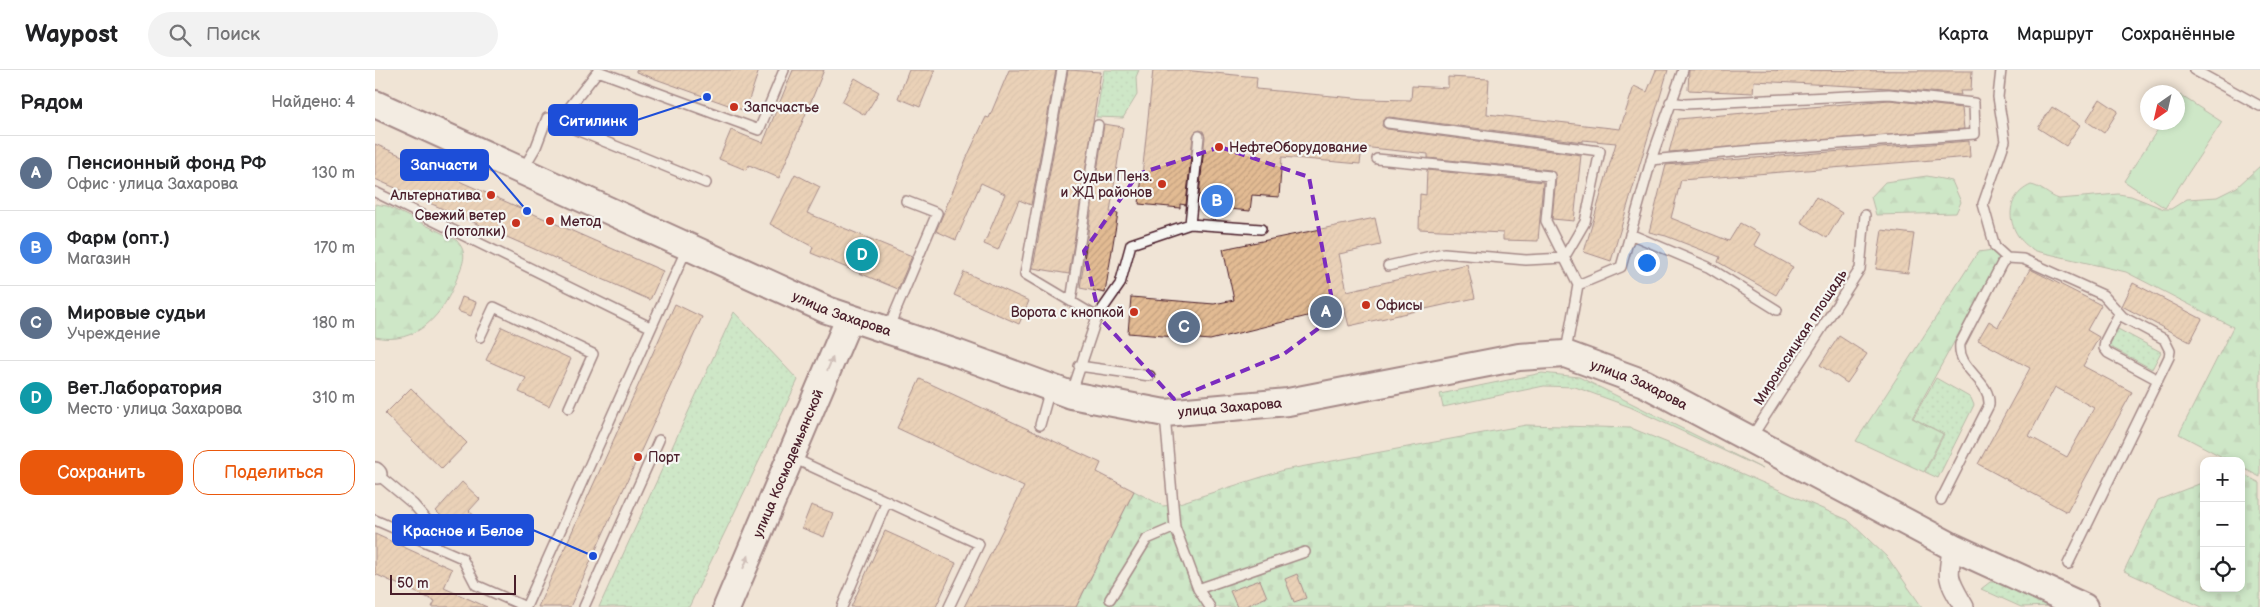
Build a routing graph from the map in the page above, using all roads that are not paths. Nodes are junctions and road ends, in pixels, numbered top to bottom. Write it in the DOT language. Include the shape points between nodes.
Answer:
graph roads {
  1 [pos="784,70"];
  2 [pos="1062,70"];
  3 [pos="1683,70"];
  4 [pos="2001,70"];
  5 [pos="2194,70"];
  6 [pos="1670,102"];
  7 [pos="375,104"];
  8 [pos="2260,106"];
  9 [pos="558,122"];
  10 [pos="1388,123"];
  11 [pos="1098,125"];
  12 [pos="1199,136"];
  13 [pos="1377,159"];
  14 [pos="1651,160"];
  15 [pos="522,171"];
  16 [pos="706,183"];
  17 [pos="375,192"];
  18 [pos="906,201"];
  19 [pos="1865,215"];
  20 [pos="1190,224"];
  21 [pos="1261,229"];
  22 [pos="1630,234"];
  23 [pos="687,248"];
  24 [pos="1564,258"];
  25 [pos="2007,258"];
  26 [pos="1388,266"];
  27 [pos="1579,285"];
  28 [pos="1071,301"];
  29 [pos="1777,310"];
  30 [pos="2119,314"];
  31 [pos="1097,317"];
  32 [pos="849,319"];
  33 [pos="650,327"];
  34 [pos="888,329"];
  35 [pos="480,338"];
  36 [pos="1565,354"];
  37 [pos="1079,366"];
  38 [pos="1149,376"];
  39 [pos="2158,380"];
  40 [pos="1061,392"];
  41 [pos="569,408"];
  42 [pos="1165,413"];
  43 [pos="1040,425"];
  44 [pos="659,440"];
  45 [pos="1750,440"];
  46 [pos="790,457"];
  47 [pos="376,473"];
  48 [pos="1941,500"];
  49 [pos="887,501"];
  50 [pos="375,520"];
  51 [pos="1175,527"];
  52 [pos="442,537"];
  53 [pos="1953,546"];
  54 [pos="1305,552"];
  55 [pos="2068,564"];
  56 [pos="1198,589"];
  57 [pos="1110,599"];
  58 [pos="526,607"];
  59 [pos="584,607"];
  60 [pos="727,607"];
  61 [pos="842,607"];
  62 [pos="949,607"];
  63 [pos="1209,607"];
  64 [pos="1964,607"];
  65 [pos="2084,607"];
  1 -- 9 [label="lane" via="759,130 598,71"];
  2 -- 28 [label="lane" via="1025,274"];
  3 -- 6 [label="lane"];
  4 -- 25 [label="lane" via="1998,97 2005,140 1983,204 1995,247"];
  5 -- 8 [label="lane"];
  6 -- 14 [label="lane"];
  6 -- 14 [label="lane" via="1685,104 1889,94 1973,103 1975,134"];
  7 -- 15 [label="main road, улица Захарова"];
  9 -- 15 [label="lane" via="547,118"];
  9 -- 16 [label="lane"];
  10 -- 24 [label="lane" via="1600,151 1585,222"];
  11 -- 28 [label="lane"];
  12 -- 20 [label="lane"];
  13 -- 24 [label="lane" via="1550,176 1546,221"];
  14 -- 22 [label="lane"];
  15 -- 23 [label="main road, улица Захарова"];
  17 -- 33 [label="lane"];
  18 -- 34 [label="lane" via="937,213"];
  19 -- 45 [label="lane, Мироносицкая площадь" via="1860,269"];
  20 -- 21 [label="lane"];
  20 -- 31 [label="lane" via="1131,244 1120,284"];
  22 -- 27 [label="lane" via="1621,266"];
  22 -- 29 [label="lane" via="1708,267"];
  23 -- 32 [label="main road, улица Захарова"];
  23 -- 33 [label="lane"];
  24 -- 26 [label="lane" via="1526,260 1444,253"];
  24 -- 27 [label="lane"];
  25 -- 30 [label="lane" via="2023,259 2103,295"];
  25 -- 48 [label="lane" via="1998,268 1960,344 1961,357 1987,393 1989,405"];
  27 -- 36 [label="lane"];
  28 -- 31 [label="lane"];
  30 -- 39 [label="lane" via="2168,345 2169,357"];
  30 -- 39 [label="lane" via="2104,348"];
  31 -- 37 [label="lane"];
  32 -- 34 [label="main road, улица Захарова"];
  46 -- 32 [label="main road, улица Космодемьянской, one-way"];
  33 -- 58 [label="lane"];
  34 -- 40 [label="main road, улица Захарова"];
  35 -- 41 [label="lane" via="494,307 593,354"];
  36 -- 42 [label="main road, улица Захарова" via="1519,356 1288,402"];
  36 -- 45 [label="main road, улица Захарова" via="1644,383"];
  37 -- 38 [label="lane"];
  37 -- 40 [label="lane"];
  39 -- 55 [label="lane"];
  40 -- 42 [label="main road, улица Захарова"];
  40 -- 43 [label="lane"];
  42 -- 51 [label="lane"];
  44 -- 59 [label="lane"];
  45 -- 53 [label="main road, улица Захарова"];
  46 -- 49 [label="lane"];
  60 -- 46 [label="main road, улица Космодемьянской, one-way"];
  47 -- 52 [label="lane" via="413,504"];
  49 -- 61 [label="lane"];
  49 -- 62 [label="lane" via="979,544"];
  50 -- 58 [label="lane" via="462,558 476,585"];
  51 -- 56 [label="lane"];
  51 -- 57 [label="lane" via="1147,539"];
  53 -- 64 [label="street" via="1949,577"];
  53 -- 65 [label="main road, улица Захарова"];
  54 -- 56 [label="lane"];
  56 -- 63 [label="lane"];
}
